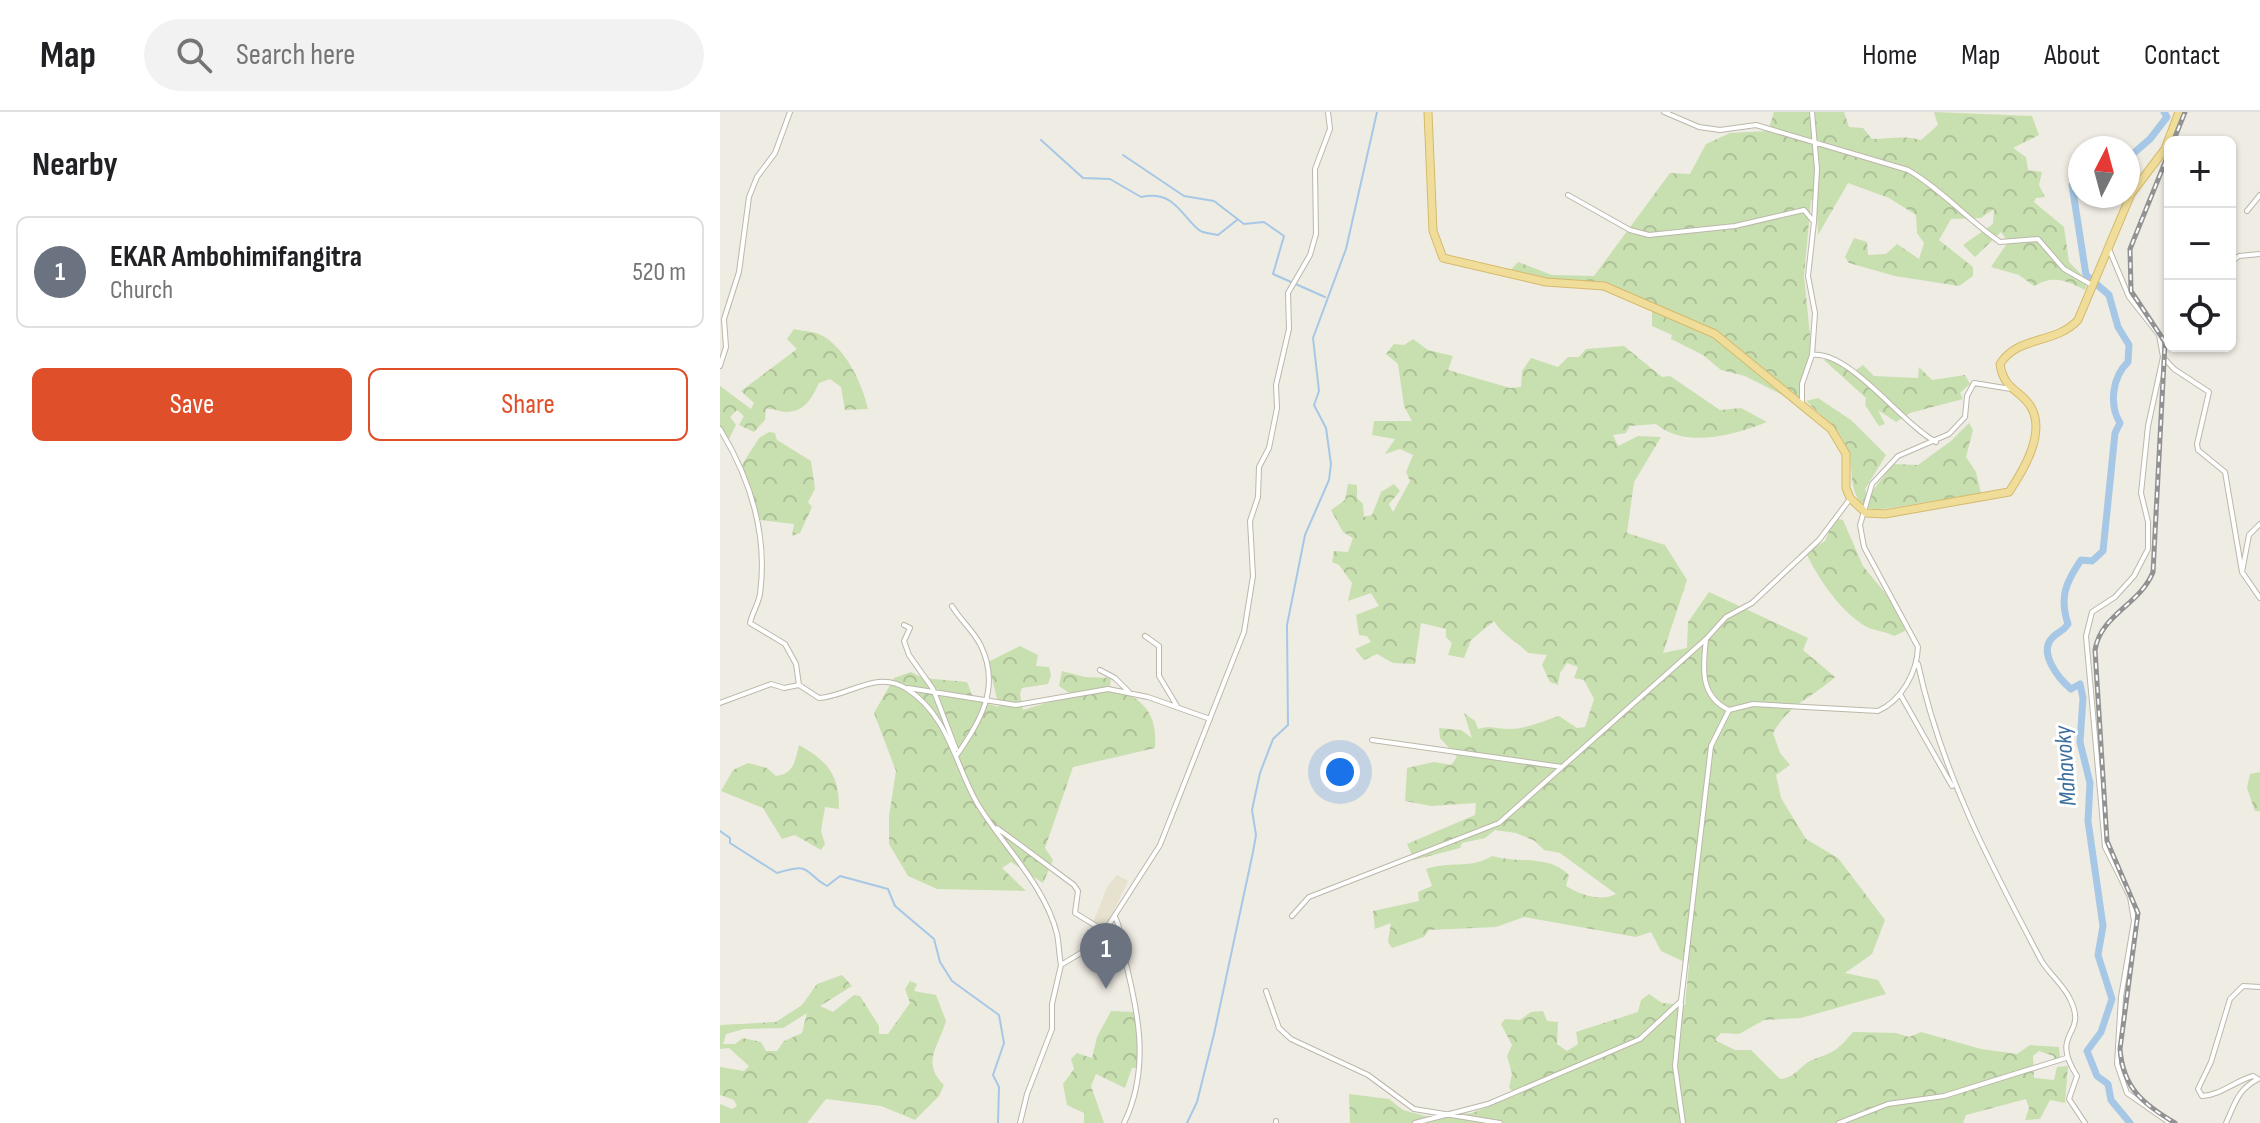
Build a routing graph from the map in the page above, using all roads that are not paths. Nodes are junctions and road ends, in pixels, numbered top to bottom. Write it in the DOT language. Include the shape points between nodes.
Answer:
graph roads {
  1 [pos="790,112"];
  2 [pos="1328,112"];
  3 [pos="1428,112"];
  4 [pos="1664,112"];
  5 [pos="1812,112"];
  6 [pos="2179,112"];
  7 [pos="1813,142"];
  8 [pos="1568,195"];
  9 [pos="2260,195"];
  10 [pos="2247,211"];
  11 [pos="1814,222"];
  12 [pos="2109,249"];
  13 [pos="2260,254"];
  14 [pos="2236,258"];
  15 [pos="2092,285"];
  16 [pos="1812,355"];
  17 [pos="2163,357"];
  18 [pos="720,366"];
  19 [pos="2011,389"];
  20 [pos="1802,405"];
  21 [pos="720,429"];
  22 [pos="1936,442"];
  23 [pos="1850,498"];
  24 [pos="1866,513"];
  25 [pos="2260,524"];
  26 [pos="2242,572"];
  27 [pos="2260,598"];
  28 [pos="952,606"];
  29 [pos="904,625"];
  30 [pos="1145,636"];
  31 [pos="1706,639"];
  32 [pos="1918,661"];
  33 [pos="1100,670"];
  34 [pos="799,685"];
  35 [pos="907,688"];
  36 [pos="1129,692"];
  37 [pos="935,693"];
  38 [pos="1900,694"];
  39 [pos="985,701"];
  40 [pos="720,703"];
  41 [pos="1178,707"];
  42 [pos="1729,710"];
  43 [pos="1210,719"];
  44 [pos="1372,740"];
  45 [pos="957,755"];
  46 [pos="1562,767"];
  47 [pos="1956,793"];
  48 [pos="992,824"];
  49 [pos="1292,916"];
  50 [pos="1115,917"];
  51 [pos="1106,932"];
  52 [pos="1061,965"];
  53 [pos="2260,987"];
  54 [pos="1266,991"];
  55 [pos="1681,1001"];
  56 [pos="2066,1058"];
  57 [pos="1449,1115"];
  58 [pos="1020,1123"];
  59 [pos="1124,1123"];
  60 [pos="1415,1123"];
  61 [pos="1500,1123"];
  62 [pos="1683,1123"];
  63 [pos="1839,1123"];
  64 [pos="2085,1123"];
  65 [pos="2170,1123"];
  66 [pos="2226,1123"];
  1 -- 18 [label="street" via="775,153 749,197 739,272 724,319 726,347"];
  2 -- 43 [label="street" via="1330,129 1315,169 1316,234 1288,293 1289,329 1276,385 1277,408 1250,521 1253,576 1244,632"];
  3 -- 20 [label="main road" via="1433,231 1443,258 1532,280 1604,286 1630,294 1715,334"];
  4 -- 7 [label="street" via="1699,127 1756,125"];
  5 -- 7 [label="street"];
  6 -- 12 [label="main road" via="2165,149 2131,194"];
  7 -- 11 [label="street"];
  7 -- 15 [label="street" via="1908,170 2000,242 2038,239 2064,269"];
  8 -- 11 [label="street" via="1649,235 1735,226 1793,210 1804,210"];
  9 -- 10 [label="street"];
  11 -- 16 [label="street" via="1808,276 1815,313"];
  12 -- 15 [label="main road"];
  12 -- 17 [label="street" via="2129,297 2159,335"];
  13 -- 14 [label="street"];
  15 -- 19 [label="main road" via="2071,328 2007,353 2000,364"];
  16 -- 20 [label="street" via="1802,384"];
  16 -- 22 [label="street" via="1824,353 1842,363"];
  17 -- 26 [label="street" via="2209,392 2198,450 2225,472"];
  17 -- 65 [label="street" via="2141,493 2148,549 2134,576 2092,612 2086,636 2105,847 2130,897 2134,921 2121,997 2118,1072 2127,1093"];
  19 -- 22 [label="street" via="1974,383 1965,417"];
  19 -- 24 [label="main road" via="2032,408 2036,428 2030,455 2009,492"];
  20 -- 23 [label="main road" via="1841,441"];
  21 -- 34 [label="street" via="744,477 763,542 759,595 750,623 785,644"];
  22 -- 24 [label="street" via="1898,456 1872,484"];
  23 -- 24 [label="main road"];
  23 -- 31 [label="street" via="1819,540"];
  24 -- 32 [label="street" via="1860,525 1864,547 1908,622"];
  25 -- 26 [label="street" via="2249,535"];
  26 -- 27 [label="street"];
  28 -- 39 [label="street" via="981,646 989,679"];
  29 -- 37 [label="street" via="910,628 904,641 909,655"];
  30 -- 41 [label="street" via="1159,646 1159,676"];
  31 -- 42 [label="street" via="1703,670 1709,694"];
  31 -- 46 [label="street"];
  32 -- 38 [label="street"];
  32 -- 47 [label="street" via="1932,725"];
  33 -- 36 [label="street"];
  34 -- 35 [label="street" via="819,698 879,681"];
  34 -- 40 [label="street" via="771,684"];
  35 -- 37 [label="street"];
  35 -- 45 [label="street" via="938,721"];
  36 -- 39 [label="street" via="1108,689 1024,704"];
  36 -- 41 [label="street"];
  37 -- 39 [label="street"];
  37 -- 45 [label="street"];
  38 -- 42 [label="street" via="1894,704 1878,711 1753,704"];
  38 -- 47 [label="street"];
  39 -- 45 [label="street" via="981,722"];
  41 -- 43 [label="street"];
  42 -- 55 [label="street" via="1711,746"];
  43 -- 50 [label="street" via="1160,845"];
  44 -- 46 [label="street"];
  45 -- 48 [label="street"];
  46 -- 49 [label="street" via="1499,823 1309,897"];
  47 -- 56 [label="street" via="2046,968 2072,1003 2077,1021 2064,1045"];
  48 -- 51 [label="street" via="1074,885 1075,913"];
  48 -- 52 [label="street" via="1044,906 1057,934"];
  50 -- 51 [label="street"];
  50 -- 59 [label="street" via="1132,985 1141,1068"];
  51 -- 52 [label="street" via="1089,951"];
  52 -- 58 [label="street" via="1052,1029"];
  53 -- 66 [label="street" via="2243,986 2230,999 2198,1086 2202,1096 2209,1096 2242,1079 2258,1079 2232,1102"];
  54 -- 57 [label="street" via="1279,1028 1291,1039 1368,1075 1414,1109"];
  55 -- 57 [label="street" via="1640,1039 1488,1104"];
  55 -- 62 [label="street" via="1675,1066"];
  56 -- 63 [label="street" via="1944,1096 1888,1104"];
  56 -- 64 [label="street" via="2077,1076 2069,1099"];
  57 -- 60 [label="street"];
  57 -- 61 [label="street"];
}
